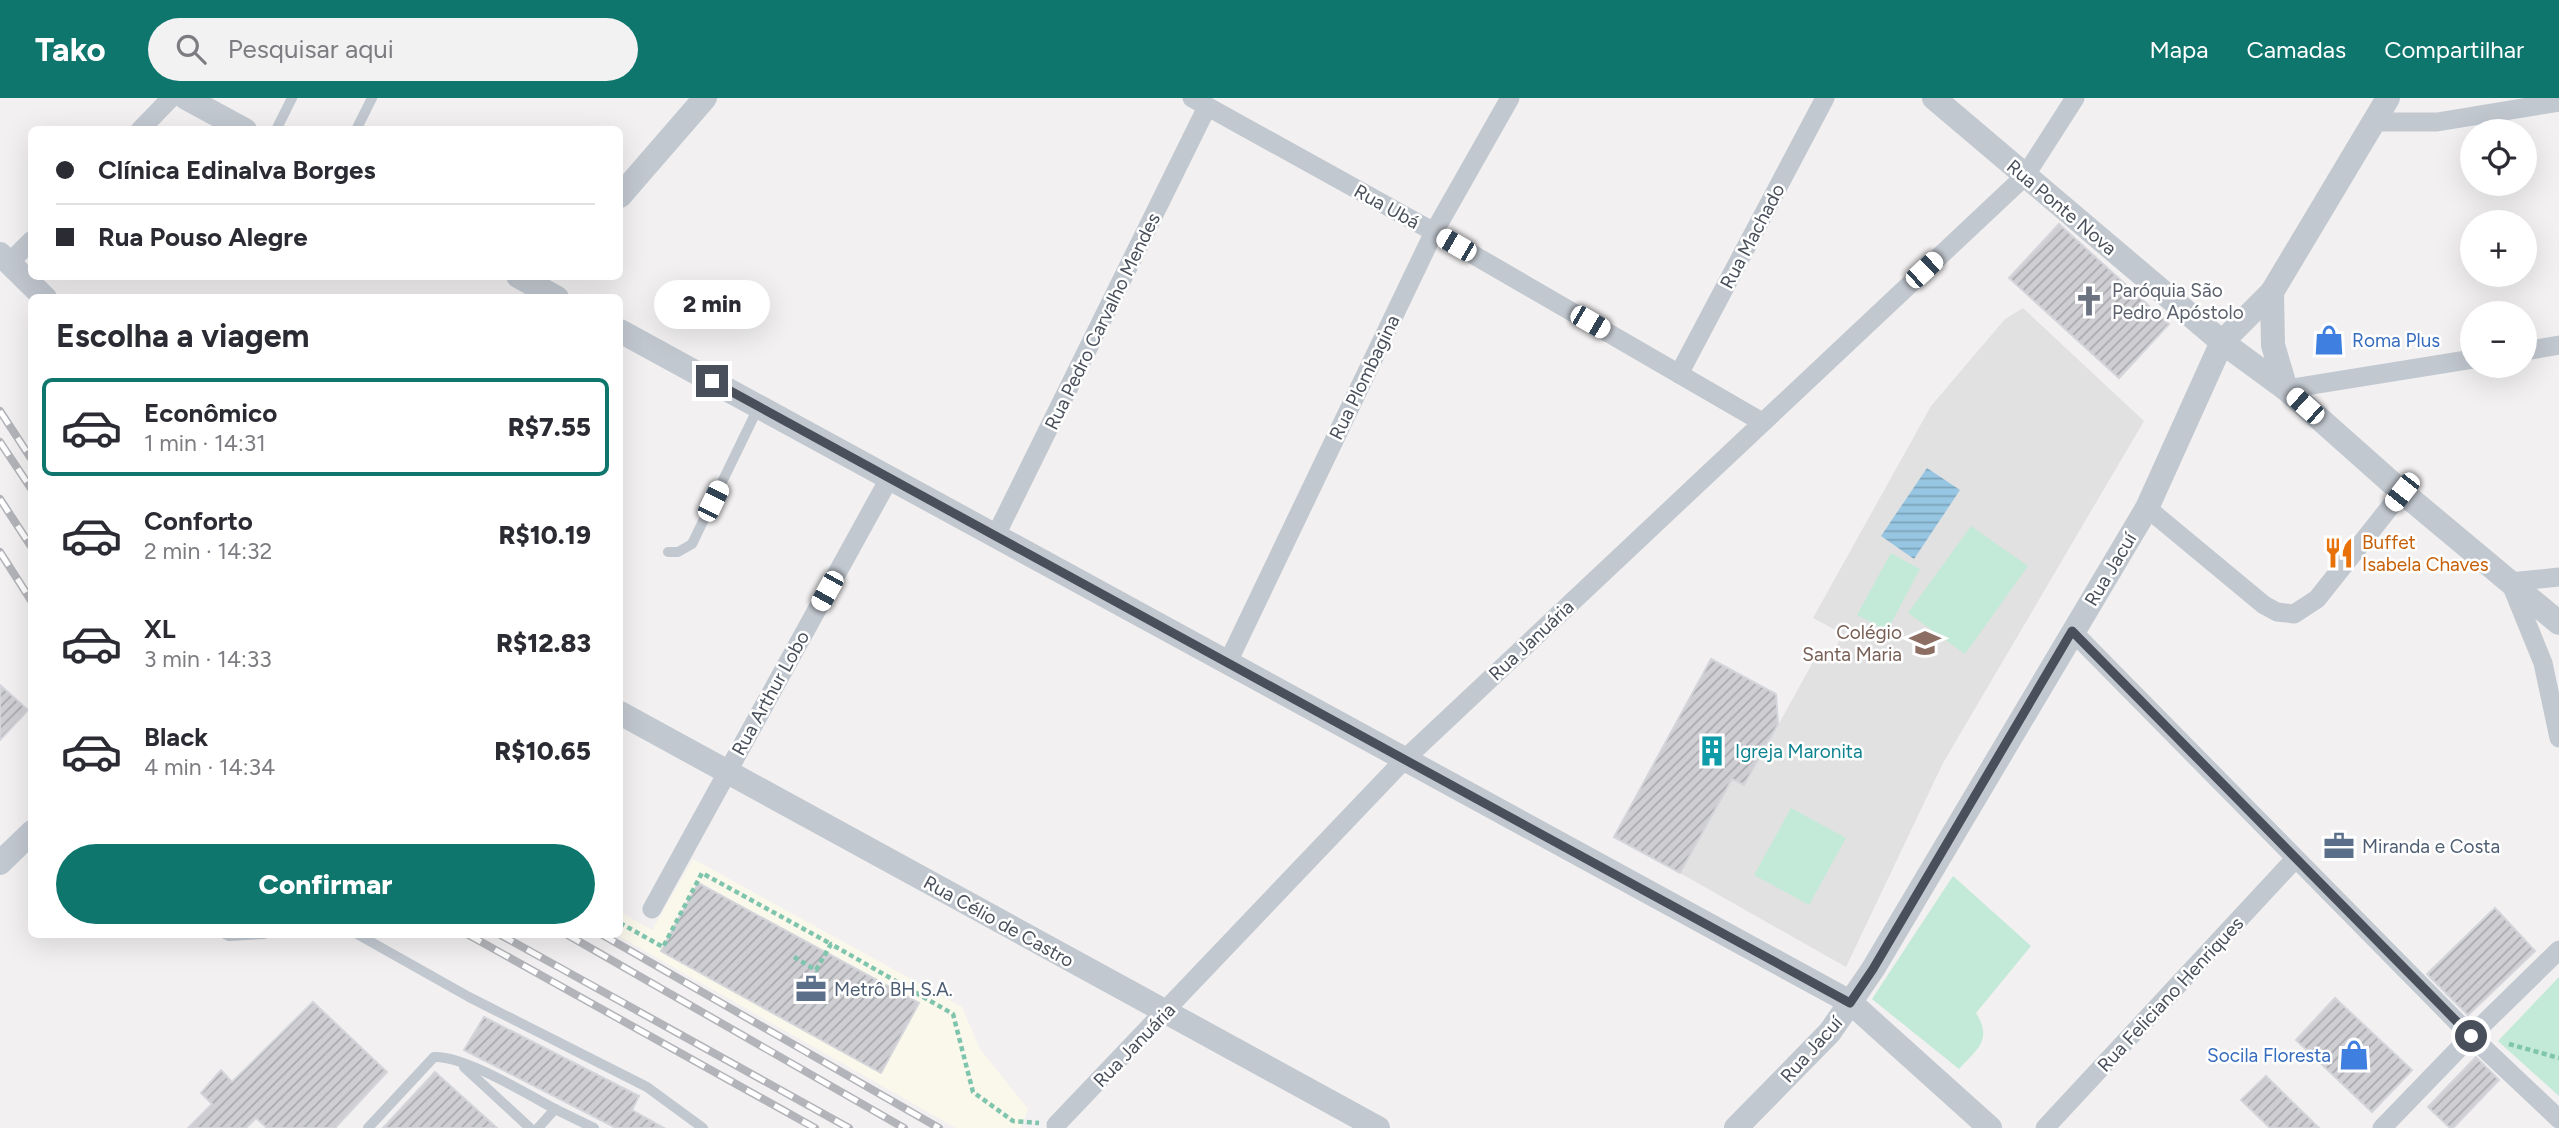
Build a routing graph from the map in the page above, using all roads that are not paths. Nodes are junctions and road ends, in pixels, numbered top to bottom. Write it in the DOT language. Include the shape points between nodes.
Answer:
graph roads {
  1 [pos="171,98"];
  2 [pos="186,98"];
  3 [pos="292,98"];
  4 [pos="372,98"];
  5 [pos="705,98"];
  6 [pos="1510,98"];
  7 [pos="1825,98"];
  8 [pos="1934,98"];
  9 [pos="2075,98"];
  10 [pos="2388,98"];
  11 [pos="1199,102"];
  12 [pos="2559,102"];
  13 [pos="2374,122"];
  14 [pos="144,126"];
  15 [pos="238,126"];
  16 [pos="278,126"];
  17 [pos="358,126"];
  18 [pos="2025,176"];
  19 [pos="623,193"];
  20 [pos="1434,232"];
  21 [pos="28,243"];
  22 [pos="4,258"];
  23 [pos="2272,292"];
  24 [pos="41,294"];
  25 [pos="623,333"];
  26 [pos="2222,342"];
  27 [pos="2559,345"];
  28 [pos="2537,349"];
  29 [pos="2460,361"];
  30 [pos="1679,374"];
  31 [pos="2286,389"];
  32 [pos="759,406"];
  33 [pos="1762,422"];
  34 [pos="890,477"];
  35 [pos="2402,492"];
  36 [pos="2147,508"];
  37 [pos="996,535"];
  38 [pos="668,552"];
  39 [pos="2559,577"];
  40 [pos="2510,582"];
  41 [pos="2559,623"];
  42 [pos="2072,631"];
  43 [pos="1227,662"];
  44 [pos="623,715"];
  45 [pos="2559,738"];
  46 [pos="1405,759"];
  47 [pos="727,771"];
  48 [pos="28,836"];
  49 [pos="2295,859"];
  50 [pos="0,863"];
  51 [pos="652,909"];
  52 [pos="364,938"];
  53 [pos="2559,950"];
  54 [pos="1850,1003"];
  55 [pos="1165,1013"];
  56 [pos="2474,1034"];
  57 [pos="461,1064"];
  58 [pos="555,1109"];
  59 [pos="2559,1119"];
  60 [pos="1056,1125"];
  61 [pos="368,1128"];
  62 [pos="530,1128"];
  63 [pos="538,1128"];
  64 [pos="594,1128"];
  65 [pos="703,1128"];
  66 [pos="1378,1128"];
  67 [pos="1736,1128"];
  68 [pos="1990,1128"];
  69 [pos="2045,1128"];
  70 [pos="2382,1128"];
  1 -- 14 [label="street"];
  2 -- 15 [label="street"];
  3 -- 16 [label="lane"];
  4 -- 17 [label="lane"];
  5 -- 19 [label="street"];
  6 -- 20 [label="street, Rua Plombagina"];
  7 -- 30 [label="street, Rua Machado"];
  8 -- 18 [label="street, Rua Ponte Nova"];
  9 -- 18 [label="street, Rua Januária"];
  10 -- 13 [label="street, Rua Jacuí"];
  11 -- 20 [label="street, Rua Ubá"];
  11 -- 37 [label="street, Rua Pedro Carvalho Mendes"];
  12 -- 13 [label="street" via="2437,122"];
  13 -- 23 [label="street, Rua Jacuí"];
  18 -- 26 [label="street, Rua Ponte Nova"];
  18 -- 33 [label="street, Rua Januária"];
  20 -- 30 [label="street, Rua Ubá"];
  20 -- 43 [label="street, Rua Plombagina"];
  21 -- 22 [label="street"];
  22 -- 24 [label="street"];
  23 -- 26 [label="street, Rua Jacuí"];
  23 -- 31 [label="street" via="2273,345"];
  25 -- 32 [label="street"];
  26 -- 31 [label="street, Rua Ponte Nova"];
  26 -- 36 [label="street, Rua Jacuí"];
  27 -- 28 [label="street"];
  29 -- 31 [label="street"];
  30 -- 33 [label="street, Rua Ubá"];
  31 -- 35 [label="street, Rua Ponte Nova"];
  32 -- 34 [label="street"];
  32 -- 38 [label="lane" via="692,544"];
  33 -- 46 [label="street, Rua Januária"];
  34 -- 37 [label="street"];
  34 -- 47 [label="street, Rua Arthur Lobo"];
  35 -- 36 [label="street" via="2317,599 2294,614 2264,605"];
  35 -- 40 [label="street, Rua Ponte Nova"];
  36 -- 42 [label="street, Rua Jacuí"];
  37 -- 43 [label="street"];
  39 -- 40 [label="street"];
  40 -- 41 [label="street, Rua Ponte Nova"];
  40 -- 45 [label="street" via="2543,663"];
  42 -- 49 [label="street"];
  42 -- 54 [label="street, Rua Jacuí"];
  43 -- 46 [label="street"];
  44 -- 47 [label="street, Rua Célio de Castro"];
  46 -- 54 [label="street"];
  46 -- 55 [label="street, Rua Januária"];
  47 -- 51 [label="street, Rua Arthur Lobo"];
  47 -- 55 [label="street, Rua Célio de Castro"];
  48 -- 50 [label="street"];
  49 -- 56 [label="street"];
  49 -- 69 [label="street, Rua Feliciano Henriques"];
  52 -- 65 [label="lane" via="648,1087"];
  53 -- 56 [label="street"];
  54 -- 67 [label="street, Rua Jacuí" via="1830,1032"];
  54 -- 68 [label="street"];
  55 -- 60 [label="street, Rua Januária"];
  55 -- 66 [label="street, Rua Célio de Castro"];
  56 -- 59 [label="street"];
  56 -- 70 [label="street"];
  57 -- 58 [label="lane"];
  57 -- 61 [label="lane" via="447,1056 434,1058"];
  57 -- 62 [label="lane"];
  58 -- 63 [label="lane"];
  58 -- 64 [label="lane"];
}
